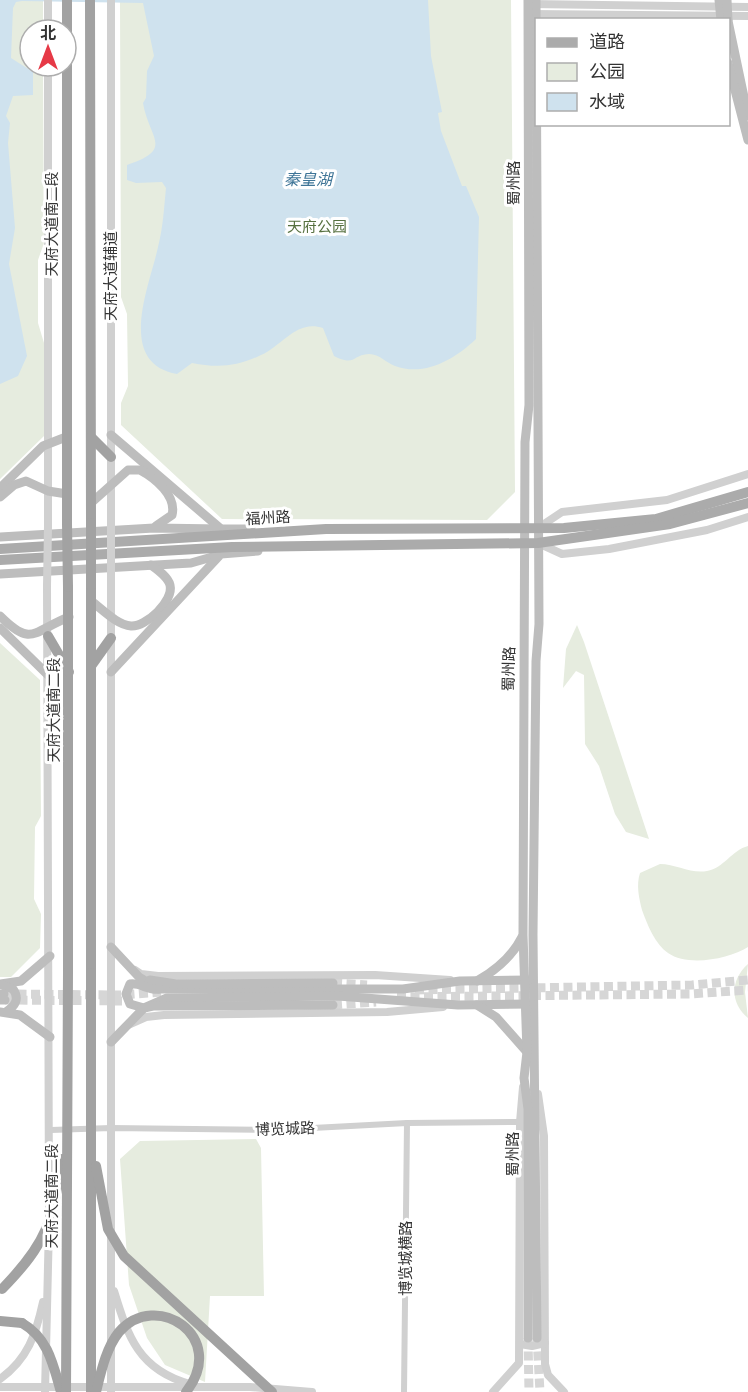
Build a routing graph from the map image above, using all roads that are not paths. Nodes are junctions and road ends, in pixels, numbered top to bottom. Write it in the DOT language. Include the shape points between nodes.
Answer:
graph roads {
  1 [pos="48,0"];
  2 [pos="67,0"];
  3 [pos="90,0"];
  4 [pos="111,0"];
  5 [pos="532,6"];
  6 [pos="748,7"];
  7 [pos="724,12"];
  8 [pos="748,16"];
  9 [pos="48,18"];
  10 [pos="730,38"];
  11 [pos="730,67"];
  12 [pos="48,78"];
  13 [pos="748,116"];
  14 [pos="748,140"];
  15 [pos="111,435"];
  16 [pos="66,437"];
  17 [pos="91,437"];
  18 [pos="48,443"];
  19 [pos="111,457"];
  20 [pos="748,474"];
  21 [pos="111,485"];
  22 [pos="0,489"];
  23 [pos="48,490"];
  24 [pos="748,492"];
  25 [pos="67,494"];
  26 [pos="0,497"];
  27 [pos="91,503"];
  28 [pos="748,503"];
  29 [pos="748,517"];
  30 [pos="154,528"];
  31 [pos="525,528"];
  32 [pos="538,528"];
  33 [pos="221,529"];
  34 [pos="326,529"];
  35 [pos="3,535"];
  36 [pos="525,543"];
  37 [pos="538,543"];
  38 [pos="316,546"];
  39 [pos="0,549"];
  40 [pos="221,554"];
  41 [pos="0,560"];
  42 [pos="151,566"];
  43 [pos="2,575"];
  44 [pos="91,601"];
  45 [pos="0,616"];
  46 [pos="111,616"];
  47 [pos="69,617"];
  48 [pos="0,628"];
  49 [pos="48,631"];
  50 [pos="111,638"];
  51 [pos="91,666"];
  52 [pos="69,672"];
  53 [pos="111,672"];
  54 [pos="48,675"];
  55 [pos="523,935"];
  56 [pos="111,947"];
  57 [pos="50,956"];
  58 [pos="128,964"];
  59 [pos="139,978"];
  60 [pos="529,980"];
  61 [pos="460,981"];
  62 [pos="477,981"];
  63 [pos="333,983"];
  64 [pos="0,984"];
  65 [pos="159,989"];
  66 [pos="333,1005"];
  67 [pos="458,1005"];
  68 [pos="477,1005"];
  69 [pos="530,1005"];
  70 [pos="144,1008"];
  71 [pos="3,1012"];
  72 [pos="128,1025"];
  73 [pos="50,1037"];
  74 [pos="111,1042"];
  75 [pos="527,1052"];
  76 [pos="524,1078"];
  77 [pos="520,1122"];
  78 [pos="68,1123"];
  79 [pos="407,1123"];
  80 [pos="111,1128"];
  81 [pos="51,1130"];
  82 [pos="91,1131"];
  83 [pos="111,1280"];
  84 [pos="47,1284"];
  85 [pos="0,1291"];
  86 [pos="0,1321"];
  87 [pos="532,1341"];
  88 [pos="0,1379"];
  89 [pos="0,1387"];
  90 [pos="202,1387"];
  91 [pos="45,1389"];
  92 [pos="111,1389"];
  93 [pos="61,1392"];
  94 [pos="66,1392"];
  95 [pos="91,1392"];
  96 [pos="96,1392"];
  97 [pos="186,1392"];
  98 [pos="272,1392"];
  99 [pos="312,1392"];
  100 [pos="405,1392"];
  101 [pos="493,1392"];
  102 [pos="564,1392"];
  1 -- 9 [label="street"];
  2 -- 16 [label="highway, 天府大道南二段"];
  3 -- 17 [label="highway"];
  4 -- 15 [label="street, 天府大道辅道"];
  5 -- 7 [label="street"];
  5 -- 31 [label="main road, 蜀州路"];
  5 -- 32 [label="main road, 蜀州路"];
  6 -- 7 [label="street"];
  7 -- 8 [label="street"];
  10 -- 13 [label="main road"];
  11 -- 14 [label="main road"];
  12 -- 18 [label="street"];
  15 -- 19 [label="street, 天府大道辅道"];
  15 -- 33 [label="main road"];
  16 -- 18 [label="main road"];
  16 -- 25 [label="highway, 天府大道南二段"];
  17 -- 19 [label="highway"];
  17 -- 27 [label="highway"];
  18 -- 22 [label="main road"];
  18 -- 23 [label="street"];
  19 -- 21 [label="street, 天府大道辅道"];
  20 -- 32 [label="street" via="667,500 562,512"];
  21 -- 27 [label="main road"];
  21 -- 30 [label="main road" via="128,470 140,470 171,496 172,515"];
  21 -- 46 [label="street, 天府大道辅道, bridge"];
  23 -- 25 [label="main road"];
  23 -- 26 [label="main road" via="26,481"];
  23 -- 49 [label="street, bridge"];
  24 -- 32 [label="main road, 福州路" via="656,519"];
  25 -- 47 [label="highway, 天府大道南二段, bridge"];
  27 -- 44 [label="highway, bridge"];
  28 -- 37 [label="main road, 福州路" via="670,525"];
  29 -- 37 [label="street, 福州路" via="707,530 609,549 562,554"];
  30 -- 33 [label="main road"];
  30 -- 35 [label="main road"];
  31 -- 32 [label="main road, 福州路"];
  31 -- 34 [label="main road, 福州路"];
  31 -- 36 [label="main road, 蜀州路"];
  32 -- 37 [label="main road, 蜀州路"];
  33 -- 34 [label="main road"];
  34 -- 39 [label="main road, 福州路"];
  36 -- 37 [label="main road, 福州路"];
  36 -- 38 [label="main road, 福州路"];
  36 -- 55 [label="main road, 蜀州路"];
  37 -- 60 [label="main road, 蜀州路"];
  38 -- 40 [label="main road"];
  38 -- 41 [label="main road, 福州路"];
  40 -- 42 [label="main road" via="191,563"];
  40 -- 53 [label="main road"];
  42 -- 43 [label="main road"];
  42 -- 46 [label="main road" via="170,584 165,601 140,625 123,624"];
  44 -- 46 [label="main road"];
  44 -- 51 [label="highway"];
  45 -- 49 [label="main road" via="16,633 33,635"];
  46 -- 50 [label="street, 天府大道辅道"];
  47 -- 49 [label="main road"];
  47 -- 52 [label="highway, 天府大道南二段"];
  48 -- 54 [label="main road"];
  49 -- 52 [label="highway"];
  49 -- 54 [label="street"];
  50 -- 51 [label="highway"];
  50 -- 53 [label="street, 天府大道辅道"];
  51 -- 82 [label="highway, bridge"];
  52 -- 78 [label="highway, 天府大道南二段, bridge"];
  53 -- 56 [label="street, 天府大道辅道"];
  54 -- 57 [label="street"];
  55 -- 60 [label="main road, 蜀州路"];
  55 -- 62 [label="main road" via="516,949"];
  56 -- 58 [label="main road"];
  56 -- 74 [label="street, 天府大道辅道"];
  57 -- 64 [label="main road" via="21,981"];
  57 -- 73 [label="street"];
  58 -- 59 [label="main road"];
  58 -- 61 [label="street" via="141,974 158,976 375,975"];
  59 -- 63 [label="main road" via="177,984"];
  59 -- 65 [label="main road"];
  60 -- 62 [label="main road"];
  60 -- 69 [label="main road, 蜀州路"];
  61 -- 62 [label="main road"];
  61 -- 65 [label="main road" via="403,989"];
  64 -- 71 [label="main road" via="15,993 16,1003"];
  65 -- 70 [label="main road" via="130,984 126,994 130,1004"];
  66 -- 70 [label="main road"];
  67 -- 68 [label="main road"];
  67 -- 70 [label="main road" via="338,996 242,996 167,998"];
  67 -- 72 [label="street" via="387,1012 164,1015"];
  68 -- 69 [label="main road"];
  68 -- 75 [label="main road" via="496,1017"];
  69 -- 75 [label="main road, 蜀州路"];
  69 -- 87 [label="main road, 蜀州路" via="535,1076"];
  70 -- 72 [label="main road"];
  71 -- 73 [label="main road" via="32,1021"];
  72 -- 74 [label="main road"];
  73 -- 81 [label="street"];
  74 -- 80 [label="street, 天府大道辅道"];
  75 -- 76 [label="main road, 蜀州路"];
  76 -- 77 [label="street"];
  76 -- 87 [label="main road, 蜀州路" via="528,1109"];
  77 -- 79 [label="street, 博览城路"];
  77 -- 87 [label="street"];
  78 -- 85 [label="highway, bridge" via="51,1223 34,1255"];
  78 -- 94 [label="highway, 天府大道南二段, bridge"];
  79 -- 80 [label="street, 博览城路" via="275,1131"];
  79 -- 100 [label="street, 博览城横路"];
  80 -- 81 [label="street, 博览城路"];
  80 -- 83 [label="street, 天府大道辅道"];
  81 -- 84 [label="street"];
  82 -- 95 [label="highway, bridge"];
  82 -- 98 [label="highway, bridge" via="103,1213 114,1242 138,1272"];
  83 -- 90 [label="street" via="126,1332 135,1348 165,1373"];
  83 -- 92 [label="street, 天府大道辅道"];
  84 -- 88 [label="street" via="35,1335 25,1354"];
  84 -- 91 [label="street"];
  86 -- 93 [label="highway, bridge" via="22,1323 41,1340 49,1352"];
  87 -- 101 [label="street" via="517,1368"];
  87 -- 102 [label="street" via="545,1369"];
  89 -- 91 [label="street"];
  90 -- 92 [label="street"];
  90 -- 99 [label="street"];
  91 -- 92 [label="street"];
  96 -- 97 [label="highway, bridge" via="112,1343 120,1331 133,1321 153,1317 183,1324 195,1336 200,1366"];
}
